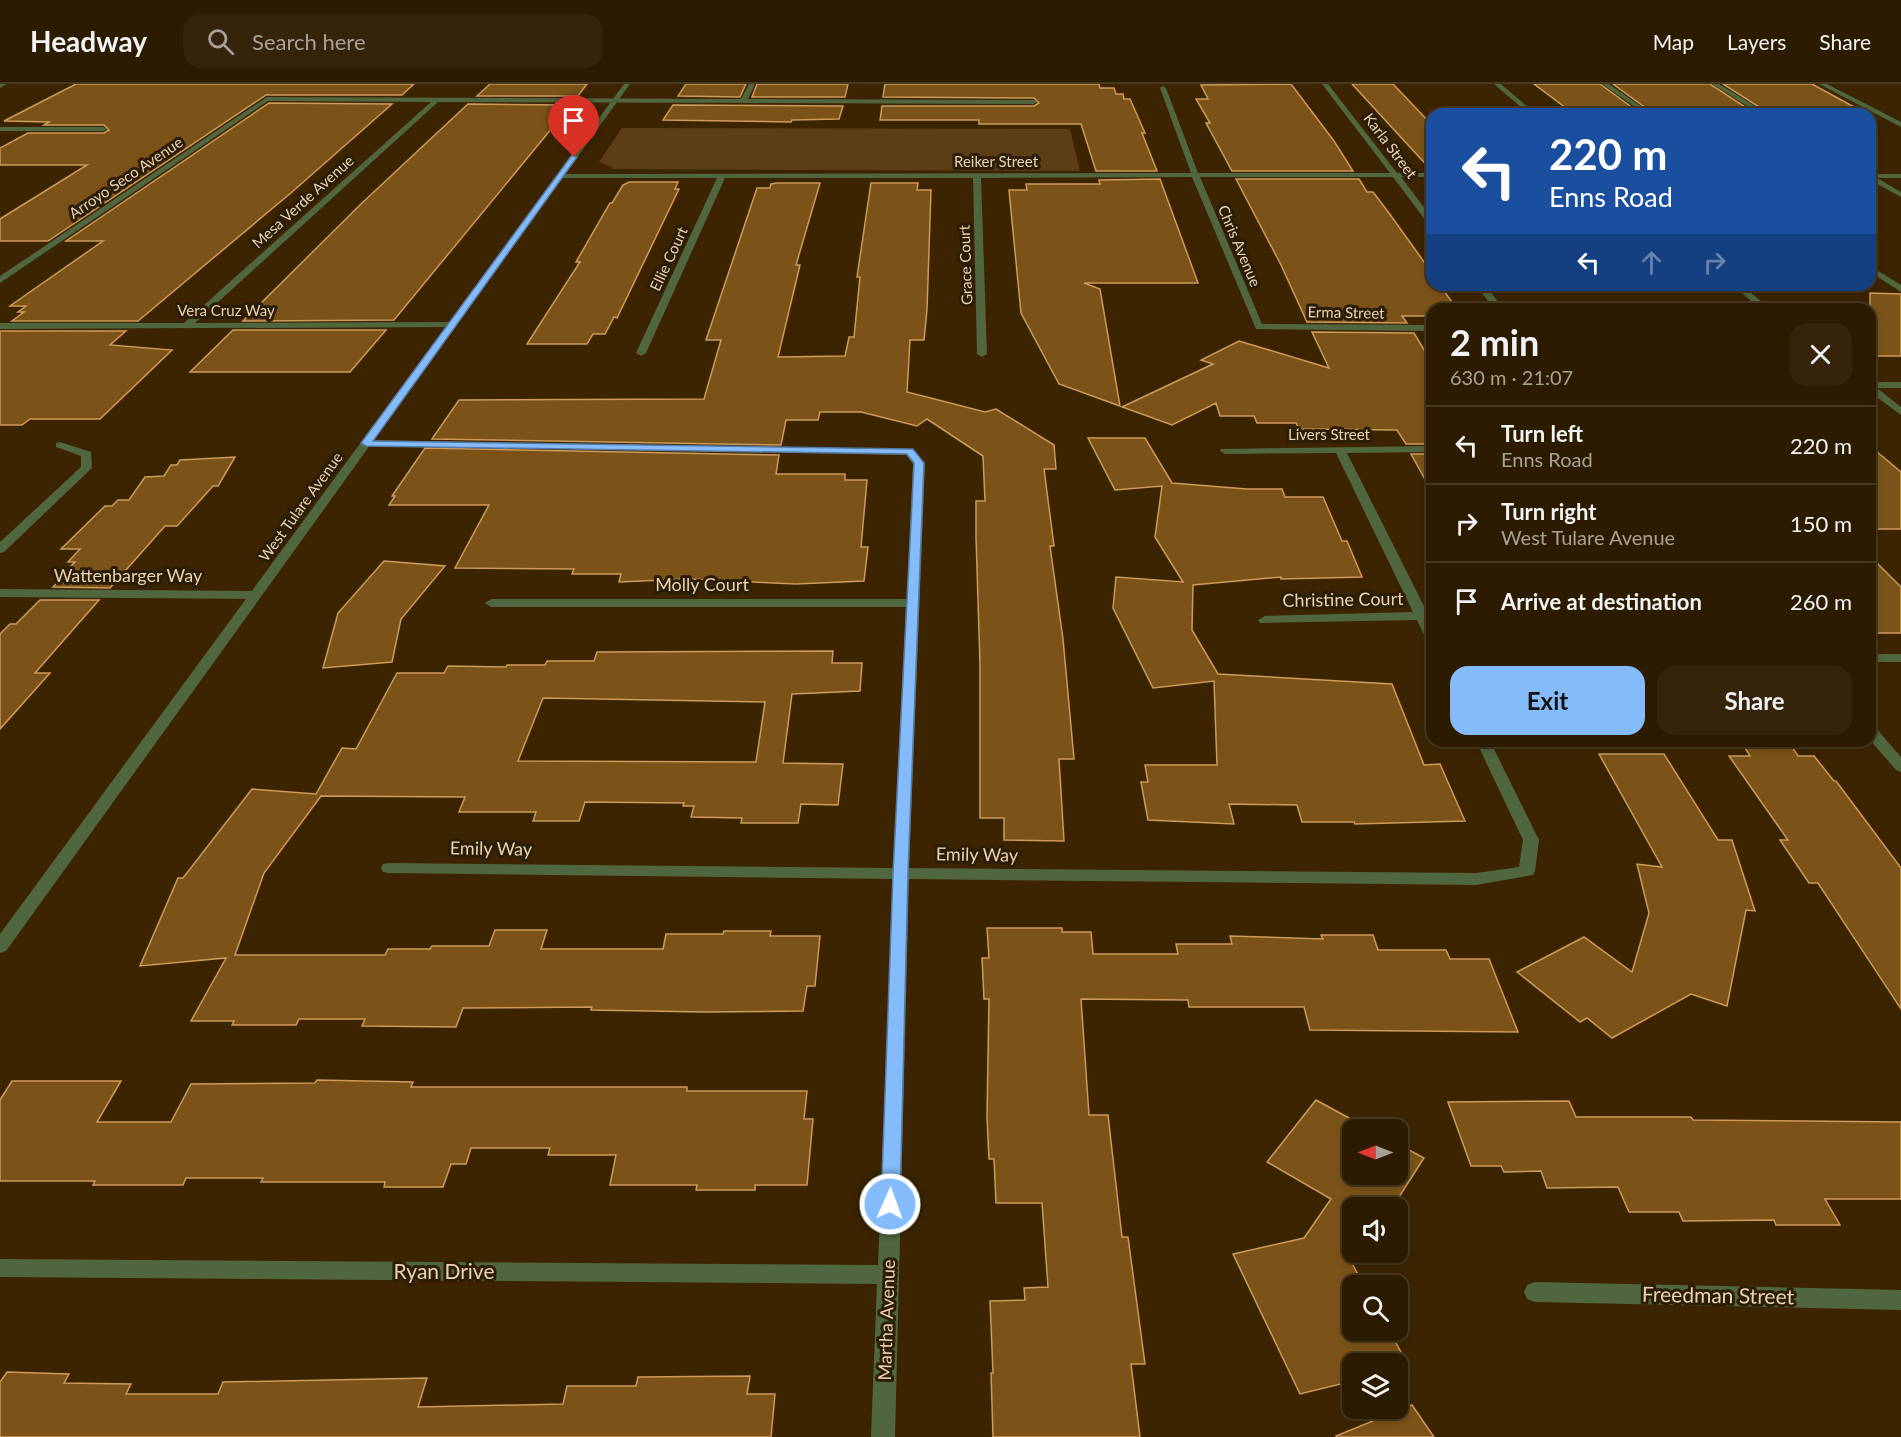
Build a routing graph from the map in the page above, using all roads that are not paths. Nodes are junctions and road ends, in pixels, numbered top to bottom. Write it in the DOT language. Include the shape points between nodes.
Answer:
graph roads {
  1 [pos="4,84"];
  2 [pos="627,84"];
  3 [pos="752,84"];
  4 [pos="1325,84"];
  5 [pos="1497,84"];
  6 [pos="1605,84"];
  7 [pos="1715,84"];
  8 [pos="1822,84"];
  9 [pos="0,86"];
  10 [pos="1163,88"];
  11 [pos="437,99"];
  12 [pos="616,99"];
  13 [pos="744,100"];
  14 [pos="1034,102"];
  15 [pos="1526,108"];
  16 [pos="1640,108"];
  17 [pos="1755,108"];
  18 [pos="1868,108"];
  19 [pos="1876,112"];
  20 [pos="1901,125"];
  21 [pos="0,129"];
  22 [pos="104,129"];
  23 [pos="1395,175"];
  24 [pos="1426,175"];
  25 [pos="560,176"];
  26 [pos="722,176"];
  27 [pos="977,176"];
  28 [pos="1195,176"];
  29 [pos="1876,176"];
  30 [pos="1901,176"];
  31 [pos="1876,180"];
  32 [pos="1901,195"];
  33 [pos="1426,216"];
  34 [pos="1876,272"];
  35 [pos="0,280"];
  36 [pos="1901,289"];
  37 [pos="1485,291"];
  38 [pos="1744,291"];
  39 [pos="1494,303"];
  40 [pos="1759,303"];
  41 [pos="452,325"];
  42 [pos="0,326"];
  43 [pos="186,326"];
  44 [pos="1259,327"];
  45 [pos="1426,328"];
  46 [pos="640,353"];
  47 [pos="982,354"];
  48 [pos="1901,385"];
  49 [pos="1876,386"];
  50 [pos="1876,391"];
  51 [pos="1901,412"];
  52 [pos="366,443"];
  53 [pos="60,445"];
  54 [pos="1426,449"];
  55 [pos="1340,450"];
  56 [pos="1225,451"];
  57 [pos="0,549"];
  58 [pos="0,593"];
  59 [pos="256,594"];
  60 [pos="492,603"];
  61 [pos="913,603"];
  62 [pos="1422,616"];
  63 [pos="1265,620"];
  64 [pos="1426,625"];
  65 [pos="1876,658"];
  66 [pos="1901,658"];
  67 [pos="1876,737"];
  68 [pos="1486,747"];
  69 [pos="1901,767"];
  70 [pos="389,868"];
  71 [pos="901,873"];
  72 [pos="0,947"];
  73 [pos="0,1268"];
  74 [pos="888,1275"];
  75 [pos="1536,1292"];
  76 [pos="1901,1300"];
  77 [pos="883,1437"];
  1 -- 9 [label="street"];
  2 -- 12 [label="street, West Tulare Avenue"];
  3 -- 13 [label="street"];
  4 -- 23 [label="street, Karla Street"];
  5 -- 15 [label="street"];
  6 -- 16 [label="street"];
  7 -- 17 [label="street"];
  8 -- 18 [label="street"];
  10 -- 28 [label="street, Chris Avenue"];
  11 -- 12 [label="street"];
  11 -- 35 [label="street, Arroyo Seco Avenue" via="267,99"];
  11 -- 43 [label="street, Mesa Verde Avenue"];
  12 -- 13 [label="street"];
  12 -- 25 [label="street, West Tulare Avenue"];
  13 -- 14 [label="street"];
  19 -- 20 [label="street"];
  21 -- 22 [label="street"];
  23 -- 24 [label="street, Reiker Street"];
  23 -- 28 [label="street, Reiker Street"];
  23 -- 33 [label="street, Karla Street"];
  25 -- 26 [label="street, Reiker Street"];
  25 -- 41 [label="street, West Tulare Avenue"];
  26 -- 27 [label="street, Reiker Street"];
  26 -- 46 [label="street, Ellie Court"];
  27 -- 28 [label="street, Reiker Street"];
  27 -- 47 [label="street, Grace Court"];
  28 -- 44 [label="street, Chris Avenue"];
  29 -- 30 [label="street"];
  31 -- 32 [label="street"];
  34 -- 36 [label="street"];
  37 -- 39 [label="street"];
  38 -- 40 [label="street"];
  41 -- 43 [label="street, Vera Cruz Way"];
  41 -- 52 [label="street, West Tulare Avenue"];
  42 -- 43 [label="street, Vera Cruz Way"];
  44 -- 45 [label="street, Erma Street"];
  48 -- 49 [label="street"];
  50 -- 51 [label="street"];
  52 -- 59 [label="street, West Tulare Avenue"];
  52 -- 61 [label="street, Martha Avenue" via="909,452 919,463"];
  53 -- 57 [label="street" via="87,454 86,468"];
  54 -- 55 [label="street, Livers Street"];
  55 -- 56 [label="street, Livers Street"];
  55 -- 62 [label="street"];
  58 -- 59 [label="street, Wattenbarger Way"];
  59 -- 72 [label="street, West Tulare Avenue"];
  60 -- 61 [label="street, Molly Court"];
  61 -- 71 [label="street, Martha Avenue"];
  62 -- 63 [label="street, Christine Court"];
  62 -- 64 [label="street"];
  65 -- 66 [label="street"];
  67 -- 69 [label="street"];
  68 -- 71 [label="street, Emily Way" via="1531,840 1527,871 1476,879"];
  70 -- 71 [label="street, Emily Way"];
  71 -- 74 [label="street, Martha Avenue"];
  73 -- 74 [label="street, Ryan Drive"];
  74 -- 77 [label="street, Martha Avenue"];
  75 -- 76 [label="street, Freedman Street"];
}
